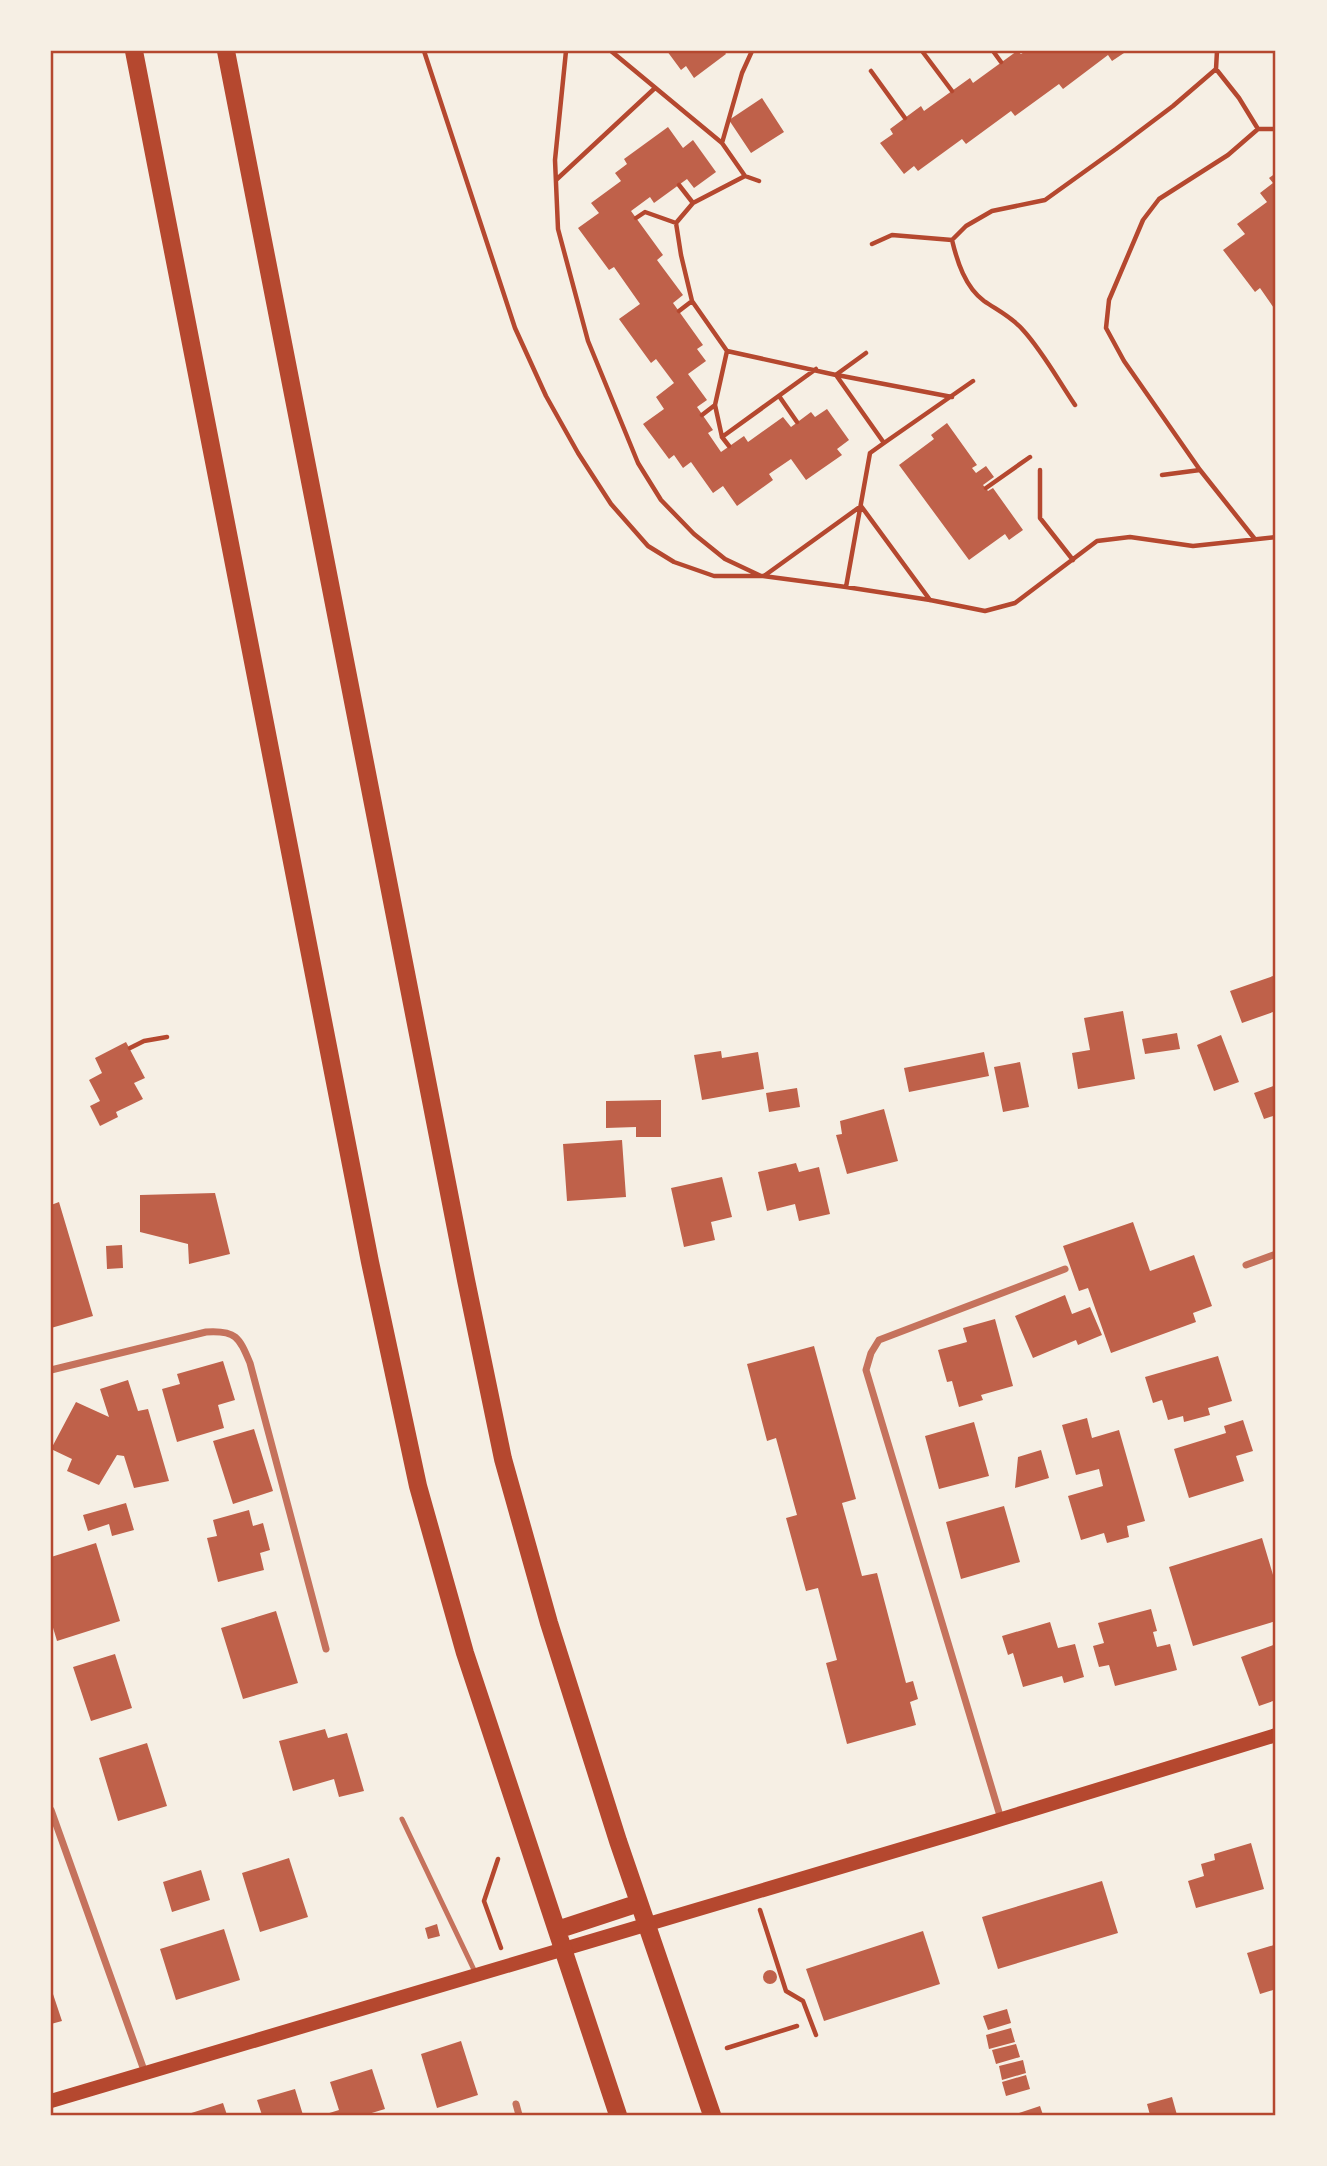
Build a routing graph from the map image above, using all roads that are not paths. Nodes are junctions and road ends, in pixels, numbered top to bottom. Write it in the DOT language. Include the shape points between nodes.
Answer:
graph roads {
  1 [pos="134,51"];
  2 [pos="226,51"];
  3 [pos="1276,1254"];
  4 [pos="1246,1265"];
  5 [pos="1065,1269"];
  6 [pos="51,1370"];
  7 [pos="326,1648"];
  8 [pos="1276,1735"];
  9 [pos="51,1810"];
  10 [pos="402,1819"];
  11 [pos="1001,1819"];
  12 [pos="639,1903"];
  13 [pos="557,1930"];
  14 [pos="476,1974"];
  15 [pos="145,2073"];
  16 [pos="51,2101"];
  17 [pos="516,2104"];
  18 [pos="519,2115"];
  19 [pos="618,2115"];
  20 [pos="712,2115"];
  1 -- 13 [label="main road" via="415,1472 465,1653"];
  2 -- 12 [label="main road" via="503,1459 549,1623"];
  3 -- 4 [label="street"];
  5 -- 11 [label="street" via="879,1340 866,1370"];
  6 -- 7 [label="street" via="206,1332 224,1331 240,1341 250,1363"];
  8 -- 11 [label="main road"];
  9 -- 15 [label="street"];
  10 -- 14 [label="lane"];
  11 -- 14 [label="main road"];
  12 -- 13 [label="main road"];
  12 -- 20 [label="main road"];
  13 -- 19 [label="main road"];
  14 -- 15 [label="main road"];
  15 -- 16 [label="main road"];
  17 -- 18 [label="street"];
}
